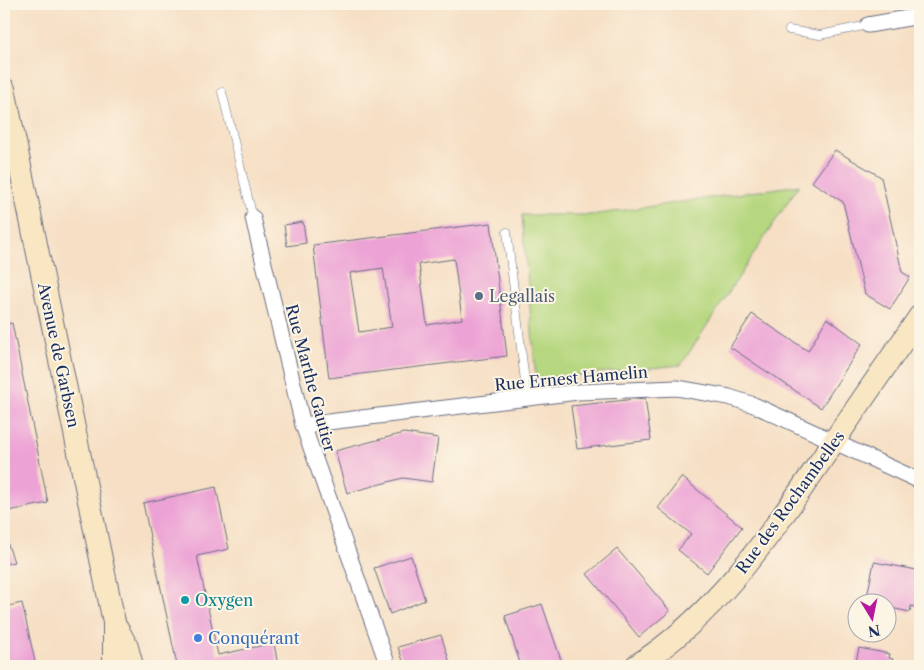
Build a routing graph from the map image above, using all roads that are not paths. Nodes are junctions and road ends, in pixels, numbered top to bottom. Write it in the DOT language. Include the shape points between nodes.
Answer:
graph roads {
  1 [pos="920,16"];
  2 [pos="868,25"];
  3 [pos="789,30"];
  4 [pos="4,89"];
  5 [pos="222,92"];
  6 [pos="252,218"];
  7 [pos="507,232"];
  8 [pos="920,316"];
  9 [pos="528,398"];
  10 [pos="303,425"];
  11 [pos="834,442"];
  12 [pos="920,481"];
  13 [pos="114,622"];
  14 [pos="114,666"];
  15 [pos="132,666"];
  16 [pos="388,666"];
  17 [pos="636,666"];
  1 -- 2 [label="street"];
  2 -- 3 [label="lane" via="820,35"];
  4 -- 13 [label="main road, Avenue de Garbsen"];
  5 -- 6 [label="lane, Rue Marthe Gautier"];
  6 -- 10 [label="street, Rue Marthe Gautier"];
  7 -- 9 [label="lane"];
  8 -- 11 [label="main road, Rue des Rochambelles"];
  9 -- 10 [label="street, Rue Ernest Hamelin"];
  9 -- 11 [label="street, Rue Ernest Hamelin" via="578,392 677,388 754,405"];
  10 -- 16 [label="street, Rue Marthe Gautier"];
  11 -- 12 [label="street, Rue Ernest Hamelin"];
  11 -- 17 [label="main road, Rue des Rochambelles" via="726,590 687,628"];
  13 -- 14 [label="main road, Avenue de Garbsen"];
  13 -- 15 [label="main road, Avenue de Garbsen"];
}
